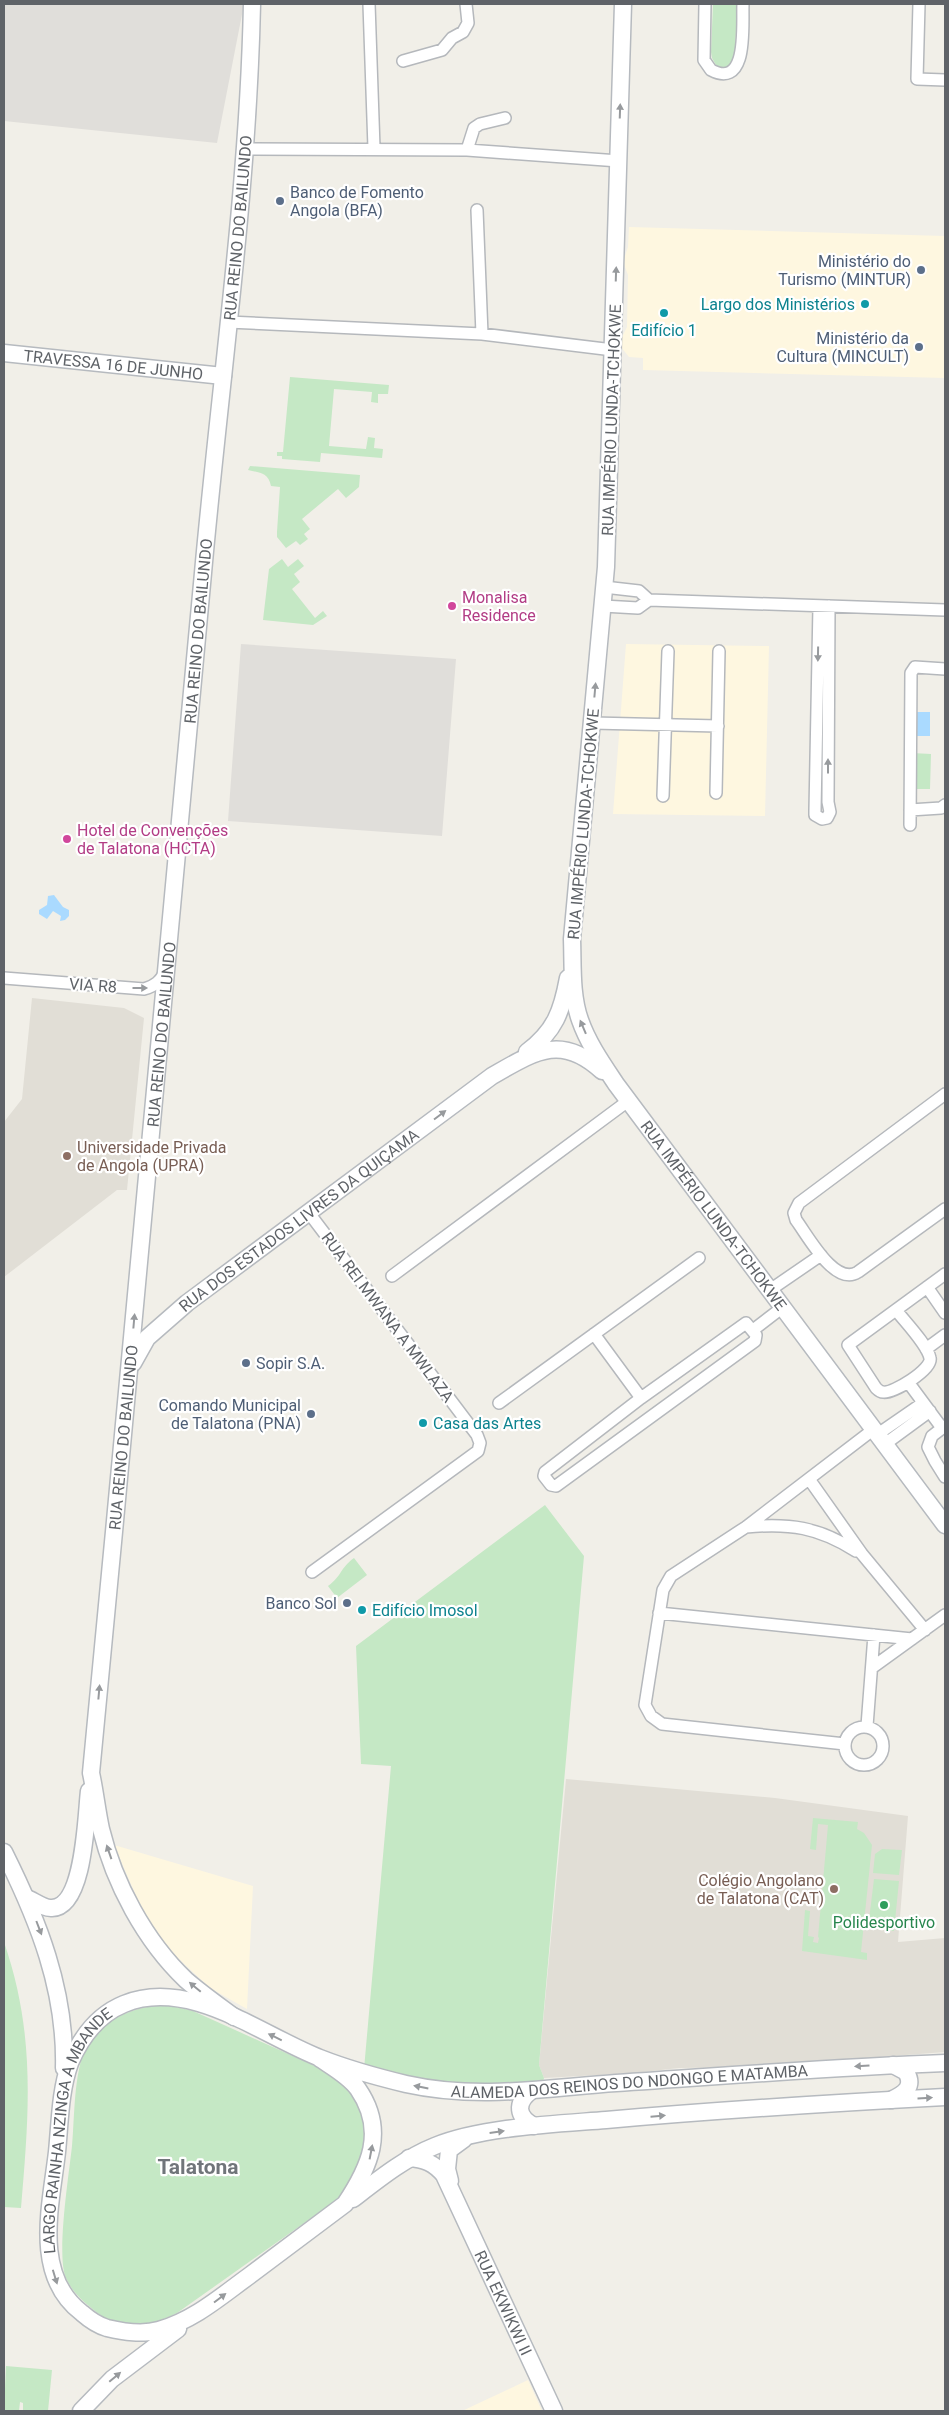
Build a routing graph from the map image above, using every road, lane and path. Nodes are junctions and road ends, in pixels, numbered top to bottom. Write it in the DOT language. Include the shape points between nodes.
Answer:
graph roads {
  1 [pos="252,4"];
  2 [pos="256,4"];
  3 [pos="369,4"];
  4 [pos="466,4"];
  5 [pos="623,4"];
  6 [pos="705,4"];
  7 [pos="742,4"];
  8 [pos="919,4"];
  9 [pos="403,61"];
  10 [pos="250,75"];
  11 [pos="945,80"];
  12 [pos="505,118"];
  13 [pos="374,148"];
  14 [pos="244,149"];
  15 [pos="467,150"];
  16 [pos="619,161"];
  17 [pos="477,210"];
  18 [pos="228,322"];
  19 [pos="482,334"];
  20 [pos="613,350"];
  21 [pos="4,353"];
  22 [pos="223,376"];
  23 [pos="604,587"];
  24 [pos="649,600"];
  25 [pos="603,606"];
  26 [pos="824,606"];
  27 [pos="945,610"];
  28 [pos="668,651"];
  29 [pos="719,651"];
  30 [pos="945,669"];
  31 [pos="592,723"];
  32 [pos="666,725"];
  33 [pos="718,726"];
  34 [pos="716,793"];
  35 [pos="663,796"];
  36 [pos="945,805"];
  37 [pos="910,810"];
  38 [pos="910,825"];
  39 [pos="572,939"];
  40 [pos="168,963"];
  41 [pos="4,978"];
  42 [pos="492,1076"];
  43 [pos="616,1084"];
  44 [pos="945,1094"];
  45 [pos="628,1100"];
  46 [pos="945,1208"];
  47 [pos="309,1213"];
  48 [pos="821,1255"];
  49 [pos="699,1258"];
  50 [pos="945,1274"];
  51 [pos="392,1276"];
  52 [pos="926,1287"];
  53 [pos="770,1290"];
  54 [pos="783,1307"];
  55 [pos="896,1310"];
  56 [pos="945,1313"];
  57 [pos="753,1330"];
  58 [pos="594,1334"];
  59 [pos="945,1335"];
  60 [pos="926,1349"];
  61 [pos="128,1382"];
  62 [pos="908,1382"];
  63 [pos="641,1398"];
  64 [pos="499,1403"];
  65 [pos="926,1407"];
  66 [pos="944,1427"];
  67 [pos="879,1436"];
  68 [pos="945,1477"];
  69 [pos="809,1479"];
  70 [pos="945,1525"];
  71 [pos="746,1527"];
  72 [pos="862,1554"];
  73 [pos="312,1572"];
  74 [pos="659,1613"];
  75 [pos="945,1615"];
  76 [pos="925,1630"];
  77 [pos="874,1635"];
  78 [pos="912,1640"];
  79 [pos="873,1667"];
  80 [pos="867,1726"];
  81 [pos="845,1744"];
  82 [pos="91,1773"];
  83 [pos="4,1852"];
  84 [pos="27,1898"];
  85 [pos="234,2017"];
  86 [pos="319,2058"];
  87 [pos="945,2063"];
  88 [pos="893,2065"];
  89 [pos="64,2080"];
  90 [pos="531,2091"];
  91 [pos="945,2097"];
  92 [pos="891,2100"];
  93 [pos="534,2126"];
  94 [pos="469,2136"];
  95 [pos="408,2158"];
  96 [pos="453,2196"];
  97 [pos="345,2204"];
  98 [pos="195,2316"];
  99 [pos="81,2411"];
  100 [pos="554,2411"];
  1 -- 10 [label="main road, RUA REINO DO BAILUNDO"];
  2 -- 10 [label="main road"];
  3 -- 13 [label="street"];
  4 -- 9 [label="street" via="468,23 463,32 452,38 442,50"];
  16 -- 5 [label="main road, RUA IMPÉRIO LUNDA-TCHOKWE, one-way"];
  6 -- 7 [label="street" via="704,60 711,70 723,74 734,70 740,60"];
  8 -- 11 [label="street" via="916,79"];
  10 -- 14 [label="main road, RUA REINO DO BAILUNDO"];
  12 -- 15 [label="street" via="474,128"];
  13 -- 14 [label="street"];
  13 -- 15 [label="street"];
  14 -- 18 [label="main road, RUA REINO DO BAILUNDO"];
  15 -- 16 [label="street"];
  20 -- 16 [label="main road, RUA IMPÉRIO LUNDA-TCHOKWE, one-way"];
  17 -- 19 [label="street"];
  18 -- 19 [label="street"];
  18 -- 22 [label="main road, RUA REINO DO BAILUNDO"];
  19 -- 20 [label="street"];
  20 -- 23 [label="main road, RUA IMPÉRIO LUNDA-TCHOKWE"];
  21 -- 22 [label="main road, TRAVESSA 16 DE JUNHO"];
  22 -- 40 [label="main road, RUA REINO DO BAILUNDO"];
  23 -- 24 [label="street" via="639,591"];
  23 -- 25 [label="main road, RUA IMPÉRIO LUNDA-TCHOKWE"];
  24 -- 25 [label="street" via="638,608"];
  24 -- 26 [label="street"];
  31 -- 25 [label="main road, RUA IMPÉRIO LUNDA-TCHOKWE, one-way"];
  26 -- 26 [label="street, one-way" via="814,810 822,820 830,812"];
  26 -- 27 [label="street"];
  28 -- 32 [label="street"];
  29 -- 33 [label="street"];
  30 -- 37 [label="street" via="915,667 911,673"];
  31 -- 32 [label="street"];
  31 -- 39 [label="main road, RUA IMPÉRIO LUNDA-TCHOKWE"];
  32 -- 33 [label="street"];
  32 -- 35 [label="street"];
  33 -- 34 [label="street"];
  36 -- 37 [label="street"];
  37 -- 38 [label="street"];
  39 -- 42 [label="main road, RUA DOS ESTADOS LIVRES DA QUIÇAMA" via="569,975 558,1018 545,1036"];
  43 -- 39 [label="main road, RUA IMPÉRIO LUNDA-TCHOKWE, one-way" via="591,1046 579,1018"];
  41 -- 40 [label="street, VIA R8, one-way" via="144,989 159,982"];
  61 -- 40 [label="main road, RUA REINO DO BAILUNDO, one-way"];
  42 -- 43 [label="main road, RUA DOS ESTADOS LIVRES DA QUIÇAMA" via="531,1054 559,1048 575,1051"];
  47 -- 42 [label="main road, RUA DOS ESTADOS LIVRES DA QUIÇAMA, one-way"];
  43 -- 45 [label="main road, RUA IMPÉRIO LUNDA-TCHOKWE"];
  44 -- 48 [label="street" via="796,1206 796,1220"];
  45 -- 51 [label="street"];
  45 -- 53 [label="main road, RUA IMPÉRIO LUNDA-TCHOKWE"];
  46 -- 48 [label="street" via="854,1275 838,1273"];
  47 -- 61 [label="main road, RUA DOS ESTADOS LIVRES DA QUIÇAMA" via="156,1329 139,1351"];
  47 -- 73 [label="street, RUA REI MWANA A MWLAZA" via="480,1443 478,1451"];
  48 -- 53 [label="street"];
  49 -- 58 [label="street"];
  50 -- 52 [label="street"];
  52 -- 55 [label="street"];
  52 -- 56 [label="street"];
  53 -- 54 [label="main road, RUA IMPÉRIO LUNDA-TCHOKWE"];
  54 -- 57 [label="street"];
  54 -- 67 [label="main road, RUA IMPÉRIO LUNDA-TCHOKWE"];
  55 -- 60 [label="street"];
  55 -- 62 [label="street" via="849,1342 848,1348 876,1388 883,1392"];
  57 -- 63 [label="street" via="746,1323 742,1325"];
  57 -- 63 [label="street" via="757,1338 755,1341 552,1486 544,1476 545,1472"];
  58 -- 63 [label="street"];
  58 -- 64 [label="street"];
  59 -- 60 [label="street"];
  60 -- 62 [label="street" via="931,1358 928,1368"];
  82 -- 61 [label="main road, RUA REINO DO BAILUNDO, one-way"];
  62 -- 65 [label="street"];
  65 -- 66 [label="street"];
  65 -- 67 [label="street"];
  66 -- 68 [label="street" via="932,1436 928,1447"];
  67 -- 69 [label="street"];
  67 -- 70 [label="main road, RUA IMPÉRIO LUNDA-TCHOKWE"];
  69 -- 71 [label="street"];
  69 -- 72 [label="street"];
  71 -- 72 [label="street" via="779,1524 816,1530"];
  71 -- 74 [label="street" via="671,1576 663,1590"];
  72 -- 76 [label="street"];
  74 -- 77 [label="street"];
  74 -- 81 [label="street" via="645,1705 651,1716 662,1724"];
  75 -- 76 [label="street"];
  76 -- 78 [label="street"];
  77 -- 78 [label="street"];
  77 -- 79 [label="street"];
  78 -- 79 [label="street"];
  79 -- 80 [label="street"];
  80 -- 81 [label="street" via="851,1731"];
  80 -- 81 [label="street" via="874,1728 883,1738 884,1745 877,1760 859,1765 847,1754"];
  82 -- 84 [label="main road" via="80,1872 69,1899 60,1907 50,1909"];
  85 -- 82 [label="main road, RUA REINO DO BAILUNDO, one-way" via="186,1980 170,1963 133,1908 101,1829"];
  83 -- 84 [label="main road"];
  84 -- 89 [label="main road, one-way" via="53,1972 65,2048"];
  86 -- 85 [label="main road, LARGO RAINHA NZINGA A MBANDE, one-way"];
  85 -- 89 [label="main road, LARGO RAINHA NZINGA A MBANDE" via="176,1996 145,1997 128,2002 101,2017 88,2030"];
  90 -- 86 [label="main road, ALAMEDA DOS REINOS DO NDONGO E MATAMBA, one-way" via="473,2093 425,2088"];
  97 -- 86 [label="main road, LARGO RAINHA NZINGA A MBANDE, one-way" via="372,2153 372,2123 358,2089"];
  87 -- 88 [label="main road, ALAMEDA DOS REINOS DO NDONGO E MATAMBA"];
  88 -- 90 [label="main road, ALAMEDA DOS REINOS DO NDONGO E MATAMBA, one-way"];
  88 -- 92 [label="main road" via="906,2072 910,2082 904,2094"];
  89 -- 98 [label="main road, LARGO RAINHA NZINGA A MBANDE, one-way" via="48,2232 49,2258 57,2285 71,2305 97,2325 128,2332 156,2331"];
  90 -- 93 [label="main road" via="523,2098 519,2109 522,2117"];
  92 -- 91 [label="main road, ALAMEDA DOS REINOS DO NDONGO E MATAMBA, one-way"];
  93 -- 92 [label="main road, ALAMEDA DOS REINOS DO NDONGO E MATAMBA, one-way" via="732,2108"];
  94 -- 93 [label="main road, ALAMEDA DOS REINOS DO NDONGO E MATAMBA, one-way"];
  94 -- 95 [label="main road, ALAMEDA DOS REINOS DO NDONGO E MATAMBA"];
  94 -- 96 [label="main road, RUA EKWIKWI II" via="454,2144 447,2157"];
  95 -- 96 [label="main road, RUA EKWIKWI II" via="420,2158 438,2168"];
  95 -- 97 [label="main road, ALAMEDA DOS REINOS DO NDONGO E MATAMBA"];
  96 -- 100 [label="main road, RUA EKWIKWI II"];
  98 -- 97 [label="main road, LARGO RAINHA NZINGA A MBANDE, one-way"];
  99 -- 98 [label="main road, one-way" via="112,2379"];
}
